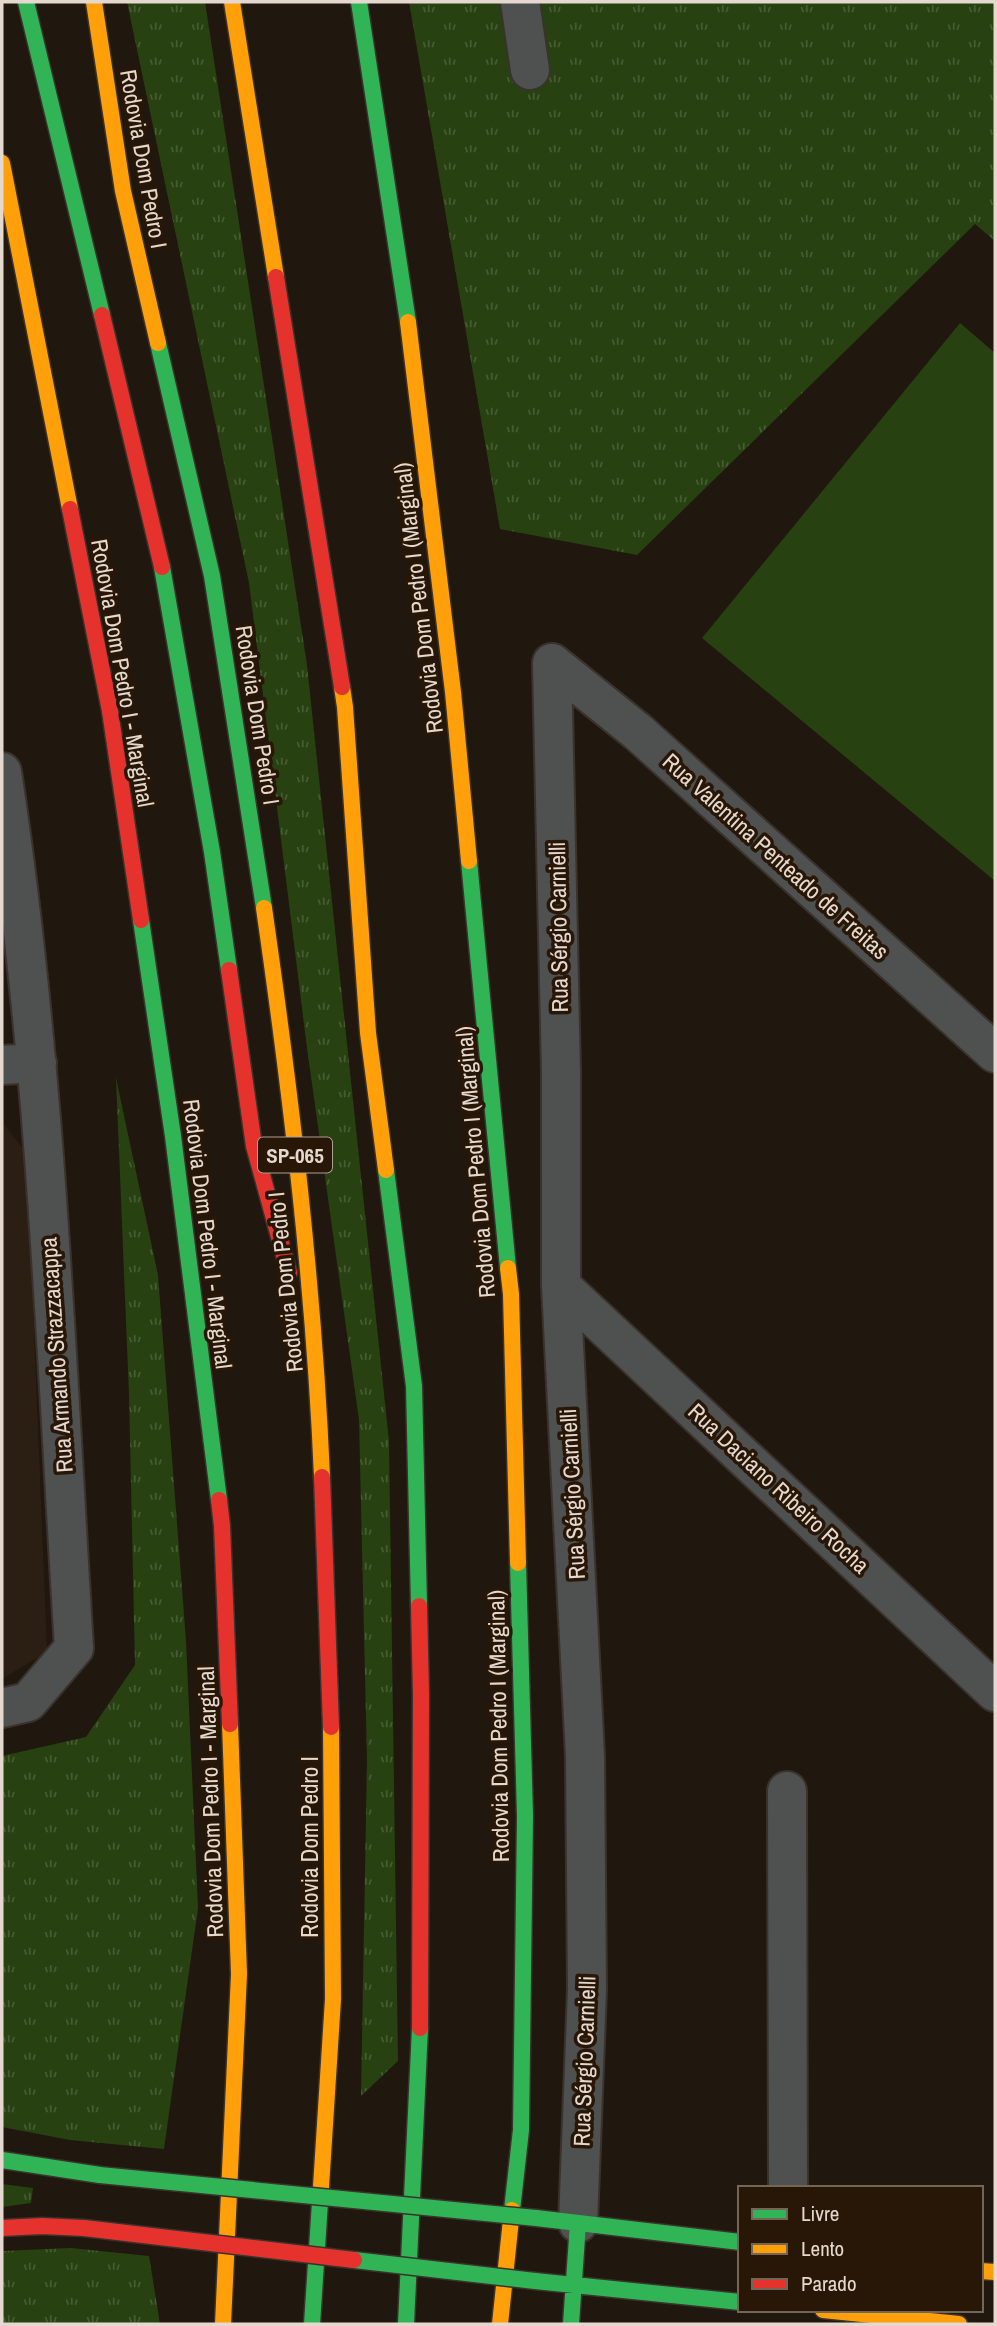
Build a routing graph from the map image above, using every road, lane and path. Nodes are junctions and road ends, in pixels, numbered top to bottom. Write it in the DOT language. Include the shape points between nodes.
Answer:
graph roads {
  1 [pos="26,2"];
  2 [pos="94,2"];
  3 [pos="232,2"];
  4 [pos="359,2"];
  5 [pos="520,2"];
  6 [pos="530,70"];
  7 [pos="361,123"];
  8 [pos="2,163"];
  9 [pos="408,325"];
  10 [pos="552,663"];
  11 [pos="2,772"];
  12 [pos="995,1053"];
  13 [pos="19,1064"];
  14 [pos="561,1286"];
  15 [pos="317,1377"];
  16 [pos="995,1692"];
  17 [pos="2,1708"];
  18 [pos="787,1791"];
  19 [pos="2,2160"];
  20 [pos="788,2186"];
  21 [pos="578,2223"];
  22 [pos="2,2228"];
  23 [pos="738,2242"];
  24 [pos="575,2285"];
  25 [pos="738,2302"];
  26 [pos="842,2312"];
  27 [pos="223,2324"];
  28 [pos="312,2324"];
  29 [pos="406,2324"];
  30 [pos="500,2324"];
  31 [pos="571,2324"];
  32 [pos="959,2324"];
  1 -- 15 [label="main road" via="161,559 212,852 254,1146"];
  2 -- 15 [label="main road, Rodovia Dom Pedro I / SP-065" via="123,191 212,576 285,1053"];
  3 -- 29 [label="main road" via="345,707 368,1032 414,1386 421,1696 420,2064"];
  4 -- 9 [label="main road, Rodovia Dom Pedro I (Marginal)"];
  5 -- 6 [label="street"];
  7 -- 9 [label="main road"];
  8 -- 27 [label="main road, Rodovia Dom Pedro I - Marginal" via="110,711 173,1136 222,1527 239,1975"];
  9 -- 30 [label="main road, Rodovia Dom Pedro I (Marginal)" via="453,691 511,1294 525,1816 521,2130"];
  10 -- 12 [label="street, Rua Valentina Penteado de Freitas" via="638,732"];
  10 -- 14 [label="street, Rua Sérgio Carnielli"];
  11 -- 13 [label="street, Rua Armando Strazzacappa" via="14,854"];
  13 -- 17 [label="street, Rua Armando Strazzacappa" via="74,1648 28,1702"];
  14 -- 16 [label="street, Rua Daciano Ribeiro Rocha"];
  14 -- 21 [label="street, Rua Sérgio Carnielli" via="585,1756 587,1989"];
  15 -- 28 [label="main road, Rodovia Dom Pedro I / SP-065" via="331,1678 333,1999"];
  18 -- 20 [label="street"];
  19 -- 21 [label="main road, bridge" via="100,2175"];
  21 -- 23 [label="main road"];
  21 -- 24 [label="main road, Rua Sérgio Carnielli"];
  22 -- 24 [label="main road, bridge" via="84,2228"];
  24 -- 25 [label="main road"];
  24 -- 31 [label="main road, Rua Sérgio Carnielli"];
  26 -- 32 [label="main road"];
}
